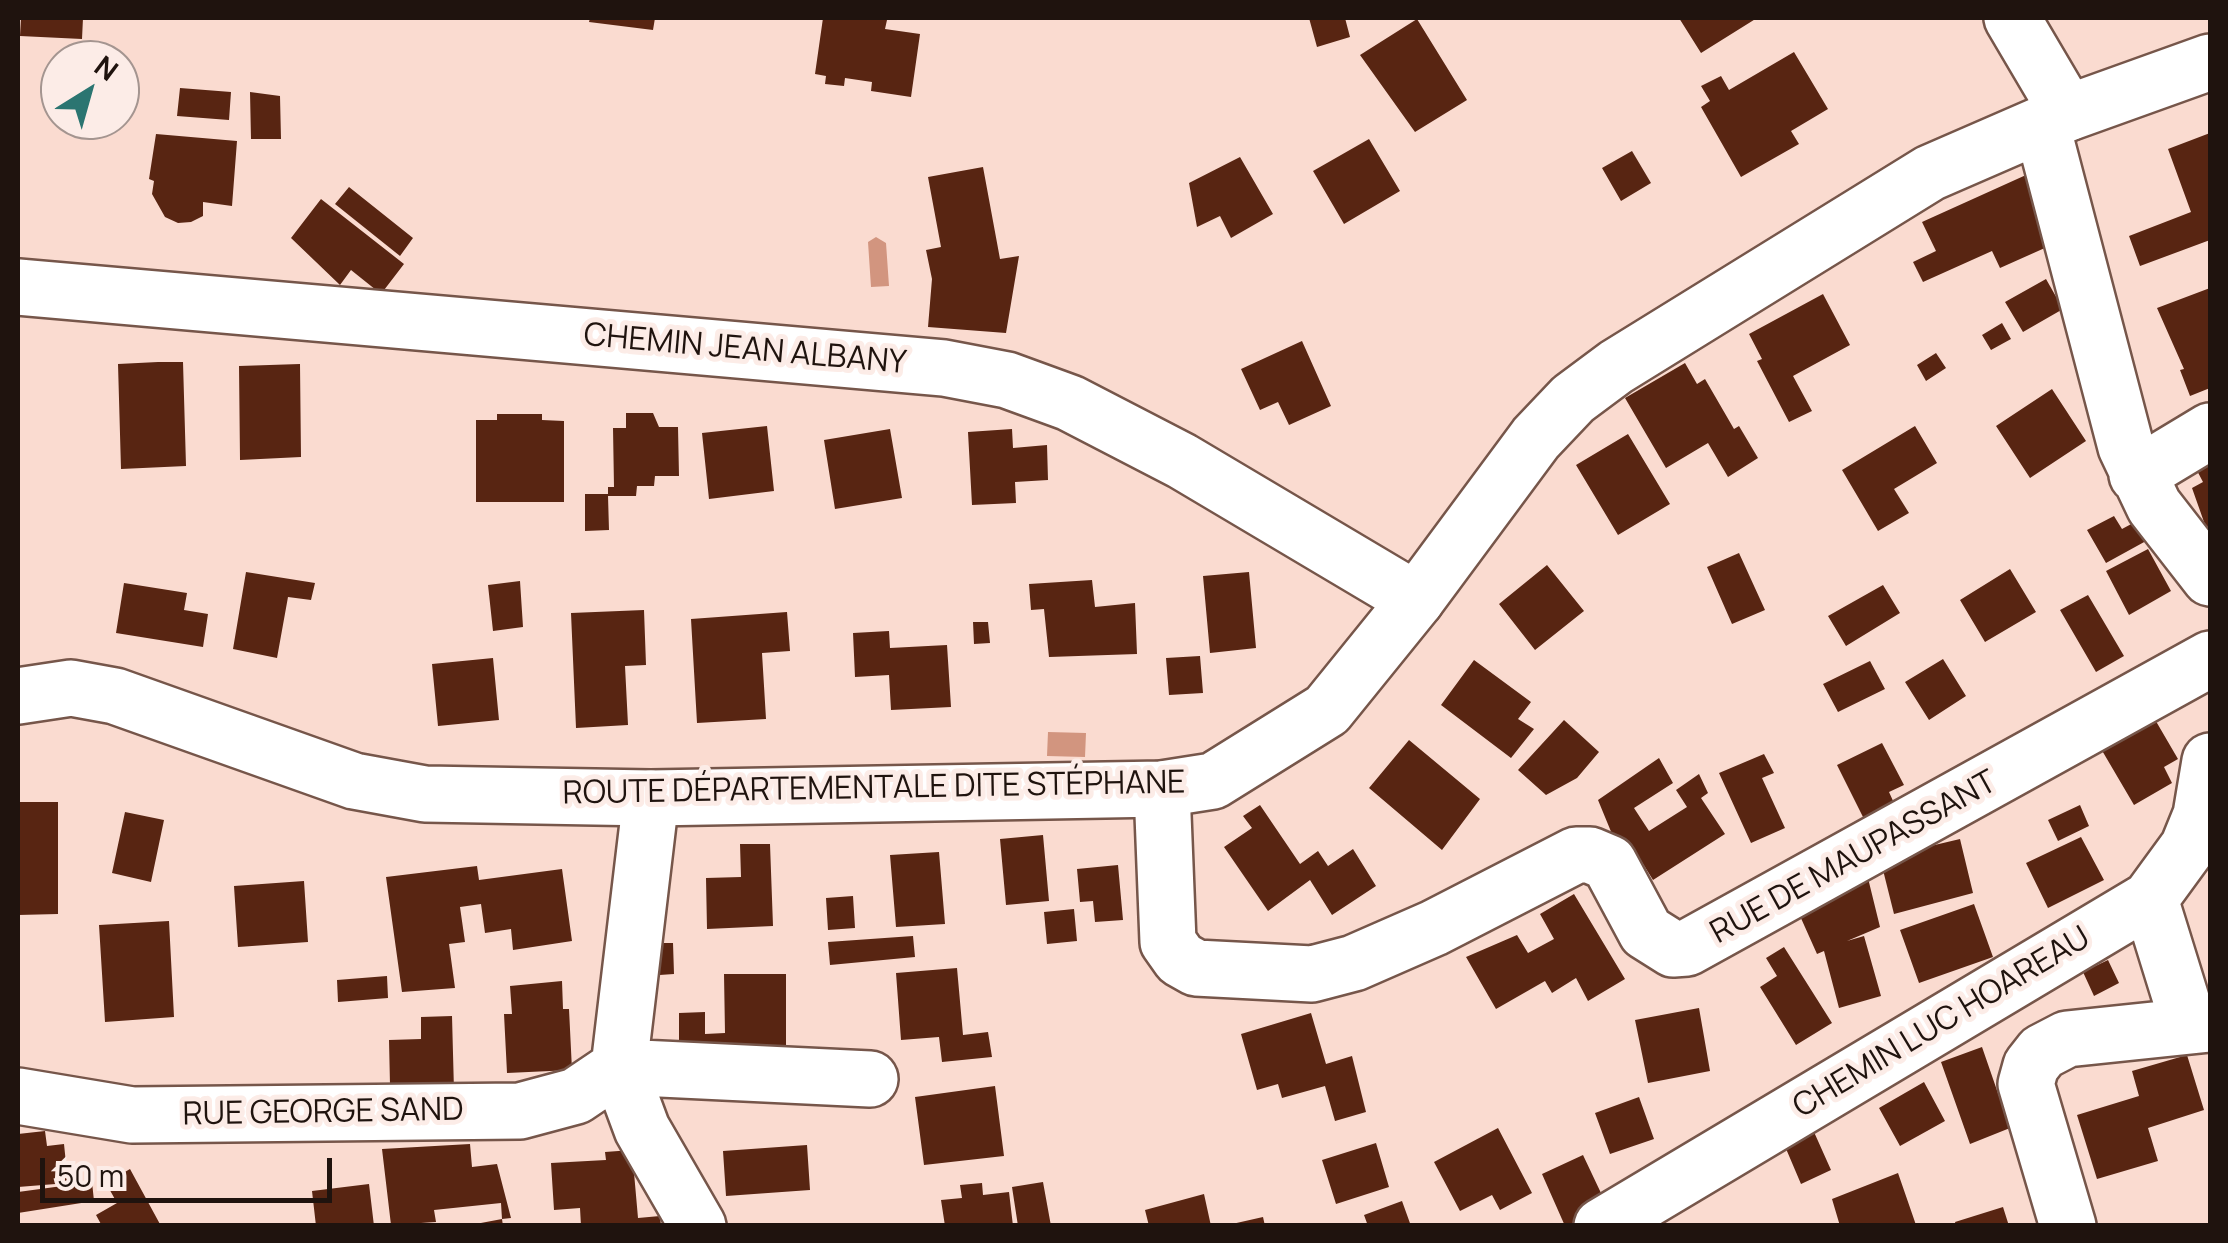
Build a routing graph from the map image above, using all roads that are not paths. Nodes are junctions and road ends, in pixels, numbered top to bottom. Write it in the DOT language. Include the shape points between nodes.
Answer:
graph roads {
  1 [pos="2012,18"];
  2 [pos="2210,62"];
  3 [pos="2055,119"];
  4 [pos="18,288"];
  5 [pos="2210,431"];
  6 [pos="2137,475"];
  7 [pos="2210,578"];
  8 [pos="1416,600"];
  9 [pos="2210,659"];
  10 [pos="18,696"];
  11 [pos="2210,761"];
  12 [pos="1162,788"];
  13 [pos="651,798"];
  14 [pos="2150,899"];
  15 [pos="2200,1025"];
  16 [pos="619,1067"];
  17 [pos="870,1079"];
  18 [pos="18,1096"];
  19 [pos="698,1226"];
  20 [pos="1602,1226"];
  21 [pos="2068,1226"];
  1 -- 3 [label="street"];
  2 -- 3 [label="street, ROUTE DÉPARTEMENTALE DITE STÉPHANE"];
  3 -- 6 [label="street"];
  3 -- 8 [label="street, ROUTE DÉPARTEMENTALE DITE STÉPHANE" via="1930,173 1573,399 1536,438"];
  4 -- 8 [label="street, CHEMIN JEAN ALBANY" via="944,368 1008,380 1070,403 1182,461"];
  5 -- 6 [label="street"];
  6 -- 7 [label="street"];
  8 -- 12 [label="street, ROUTE DÉPARTEMENTALE DITE STÉPHANE" via="1327,710 1213,781"];
  9 -- 12 [label="street, RUE DE MAUPASSANT" via="1673,950 1646,932 1609,863 1576,855 1354,963 1312,974 1196,968 1168,942"];
  10 -- 13 [label="street, ROUTE DÉPARTEMENTALE DITE STÉPHANE" via="72,688 115,696 354,781 425,794"];
  11 -- 14 [label="street, CHEMIN LUC HOAREAU" via="2202,816"];
  12 -- 13 [label="street, ROUTE DÉPARTEMENTALE DITE STÉPHANE"];
  13 -- 16 [label="street"];
  14 -- 15 [label="street"];
  14 -- 20 [label="street, CHEMIN LUC HOAREAU"];
  15 -- 21 [label="street" via="2066,1039 2031,1066 2026,1084"];
  16 -- 17 [label="street"];
  16 -- 18 [label="street, RUE GEORGE SAND" via="576,1096 520,1111 132,1115"];
  16 -- 19 [label="street" via="642,1129"];
}
